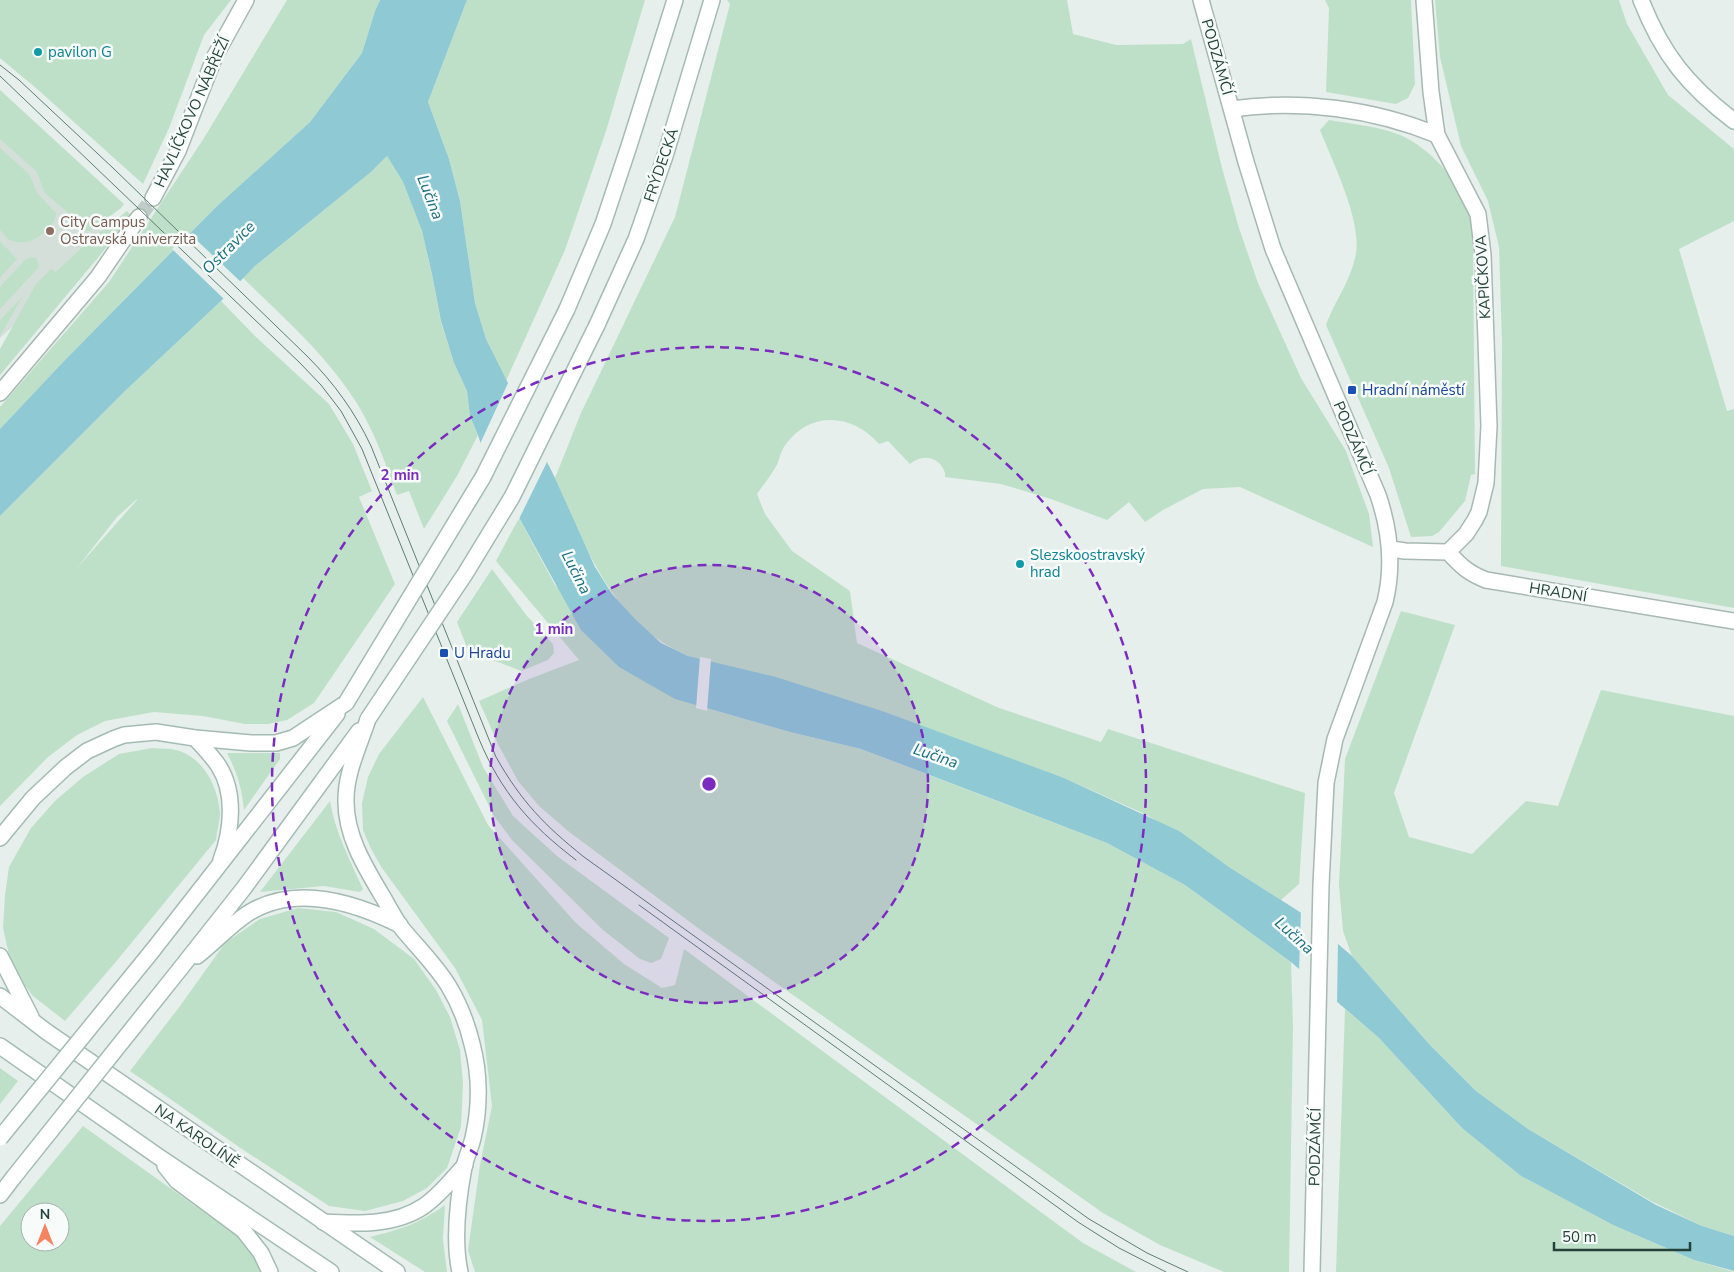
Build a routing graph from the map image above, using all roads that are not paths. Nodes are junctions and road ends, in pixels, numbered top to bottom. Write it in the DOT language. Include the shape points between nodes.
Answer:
graph roads {
  1 [pos="246,0"];
  2 [pos="675,0"];
  3 [pos="712,0"];
  4 [pos="1202,0"];
  5 [pos="1424,0"];
  6 [pos="1641,0"];
  7 [pos="1232,109"];
  8 [pos="1734,121"];
  9 [pos="1437,134"];
  10 [pos="153,198"];
  11 [pos="139,217"];
  12 [pos="0,393"];
  13 [pos="1391,549"];
  14 [pos="1448,552"];
  15 [pos="1734,621"];
  16 [pos="346,703"];
  17 [pos="368,719"];
  18 [pos="195,738"];
  19 [pos="0,838"];
  20 [pos="218,868"];
  21 [pos="400,925"];
  22 [pos="0,956"];
  23 [pos="180,969"];
  24 [pos="0,996"];
  25 [pos="34,1022"];
  26 [pos="0,1046"];
  27 [pos="0,1138"];
  28 [pos="159,1157"];
  29 [pos="464,1165"];
  30 [pos="0,1195"];
  31 [pos="321,1222"];
  32 [pos="270,1272"];
  33 [pos="331,1272"];
  34 [pos="397,1272"];
  35 [pos="460,1272"];
  36 [pos="1312,1272"];
  1 -- 10 [label="main road, HAVLÍČKOVO NÁBŘEŽÍ" via="215,56 178,151"];
  2 -- 16 [label="main road, bridge" via="630,146 567,309 483,477"];
  3 -- 17 [label="main road, FRÝDECKÁ, bridge" via="666,156 636,239 598,325 512,497"];
  4 -- 7 [label="main road, PODZÁMČÍ"];
  5 -- 9 [label="main road, KAPIČKOVA"];
  6 -- 8 [label="main road" via="1659,41 1676,67 1698,92"];
  7 -- 9 [label="main road" via="1280,105 1329,109 1399,121"];
  7 -- 13 [label="main road, PODZÁMČÍ" via="1273,249 1378,495"];
  9 -- 14 [label="main road, KAPIČKOVA" via="1480,224 1489,426 1486,483 1479,512 1466,534"];
  11 -- 12 [label="main road" via="98,277"];
  13 -- 14 [label="main road"];
  13 -- 36 [label="main road, PODZÁMČÍ" via="1386,602 1339,727 1331,754 1324,808"];
  14 -- 15 [label="main road, HRADNÍ" via="1462,568 1486,580"];
  16 -- 18 [label="main road" via="285,741 257,744"];
  16 -- 20 [label="main road"];
  17 -- 21 [label="main road" via="350,776 347,815 359,855"];
  17 -- 23 [label="main road"];
  18 -- 19 [label="main road" via="166,732 142,733 118,737 94,747 71,762 45,786"];
  18 -- 20 [label="main road" via="218,765 230,794 227,836"];
  20 -- 27 [label="main road, bridge"];
  21 -- 23 [label="main road" via="339,901 308,898 278,902 261,906 246,915"];
  21 -- 29 [label="main road" via="449,986 472,1043 478,1097 473,1137"];
  22 -- 25 [label="main road"];
  23 -- 30 [label="main road, bridge"];
  24 -- 25 [label="main road, NA KAROLÍNĚ"];
  25 -- 31 [label="main road, NA KAROLÍNĚ"];
  26 -- 28 [label="main road"];
  28 -- 32 [label="main road" via="177,1181 243,1230 261,1253"];
  28 -- 33 [label="main road"];
  29 -- 31 [label="main road" via="423,1207 406,1215 366,1223"];
  29 -- 35 [label="main road" via="457,1238"];
  31 -- 34 [label="main road, NA KAROLÍNĚ"];
}
